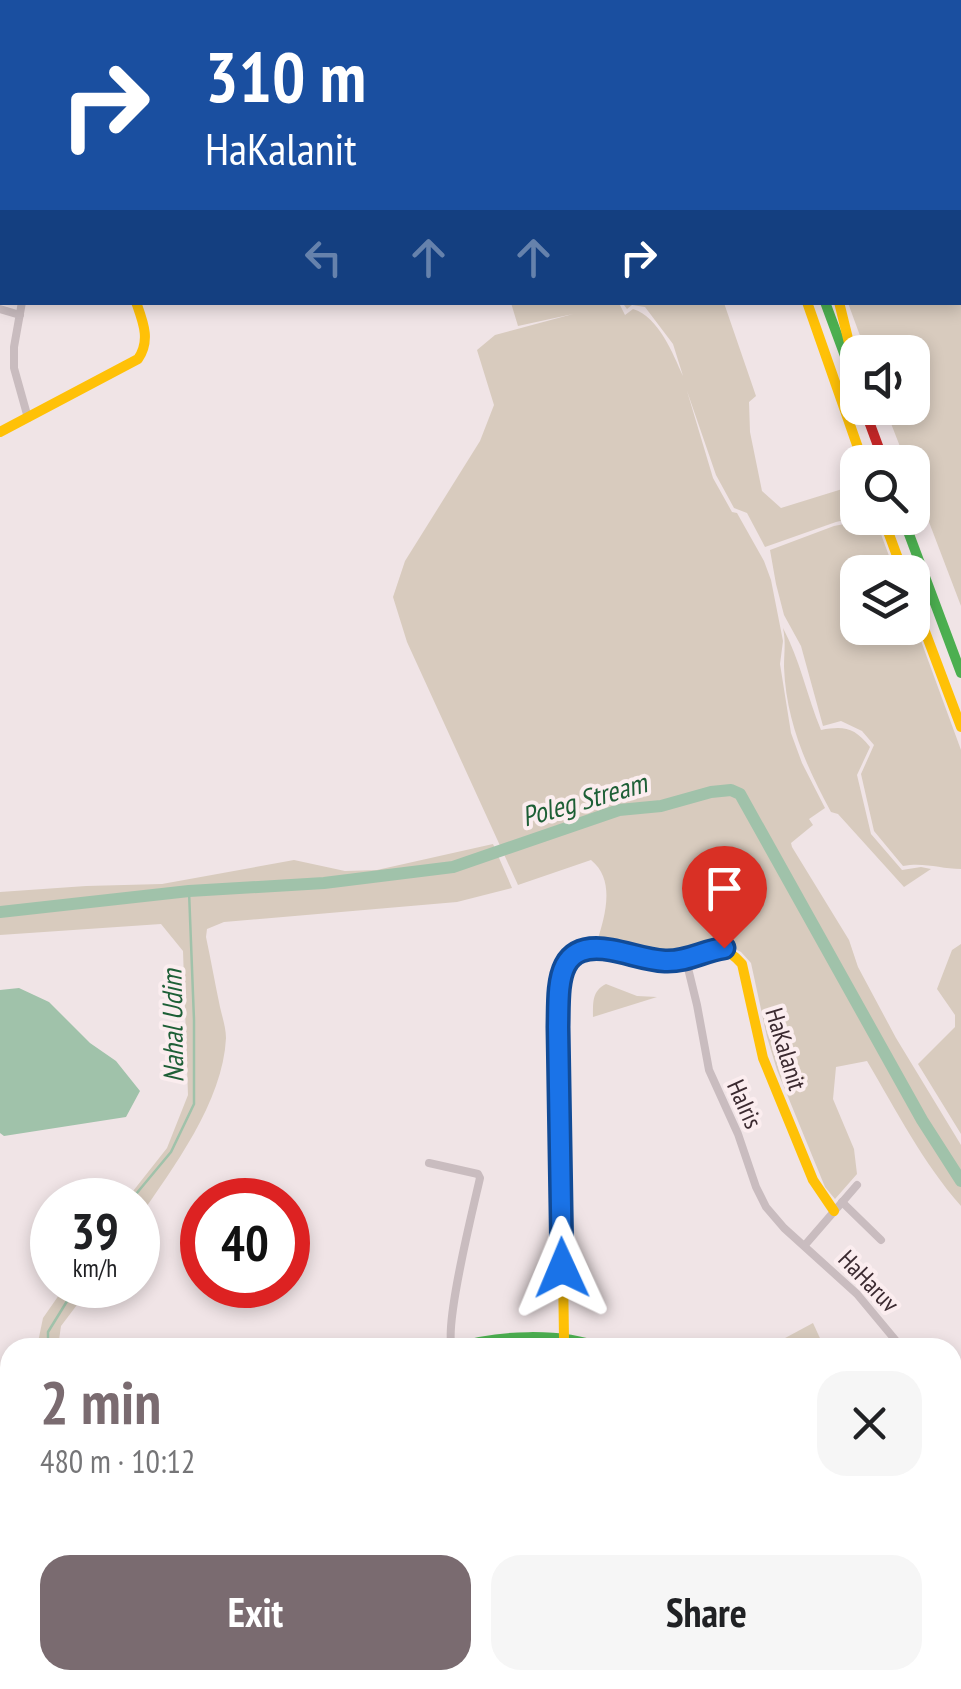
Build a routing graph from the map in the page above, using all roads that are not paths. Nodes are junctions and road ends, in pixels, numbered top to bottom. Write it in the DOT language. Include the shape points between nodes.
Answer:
graph roads {
  1 [pos="22,305"];
  2 [pos="137,305"];
  3 [pos="799,305"];
  4 [pos="808,305"];
  5 [pos="825,305"];
  6 [pos="840,305"];
  7 [pos="0,308"];
  8 [pos="20,315"];
  9 [pos="847,335"];
  10 [pos="840,343"];
  11 [pos="834,379"];
  12 [pos="28,418"];
  13 [pos="0,432"];
  14 [pos="858,445"];
  15 [pos="909,535"];
  16 [pos="930,645"];
  17 [pos="961,673"];
  18 [pos="961,728"];
  19 [pos="686,960"];
  20 [pos="428,1163"];
  21 [pos="857,1185"];
  22 [pos="838,1207"];
  23 [pos="881,1240"];
  24 [pos="805,1245"];
  25 [pos="450,1338"];
  26 [pos="564,1338"];
  27 [pos="894,1338"];
  1 -- 8 [label="street"];
  2 -- 12 [label="main road" via="146,338 142,354"];
  3 -- 11 [label="main road"];
  4 -- 11 [label="main road"];
  5 -- 10 [label="main road"];
  6 -- 9 [label="main road"];
  7 -- 8 [label="street"];
  8 -- 12 [label="street" via="14,368"];
  11 -- 14 [label="main road"];
  12 -- 13 [label="main road"];
  15 -- 17 [label="main road"];
  16 -- 18 [label="main road"];
  19 -- 22 [label="main road, HaKalanit" via="724,948 740,959 763,1058 813,1180"];
  19 -- 24 [label="street, HaIris" via="709,1070 756,1187 766,1208"];
  19 -- 26 [label="main road, HaKalanit" via="588,949 571,956 564,968 558,1056"];
  20 -- 25 [label="street" via="480,1178"];
  21 -- 22 [label="street"];
  22 -- 23 [label="street"];
  22 -- 24 [label="street"];
  24 -- 27 [label="street, HaHaruv"];
}
